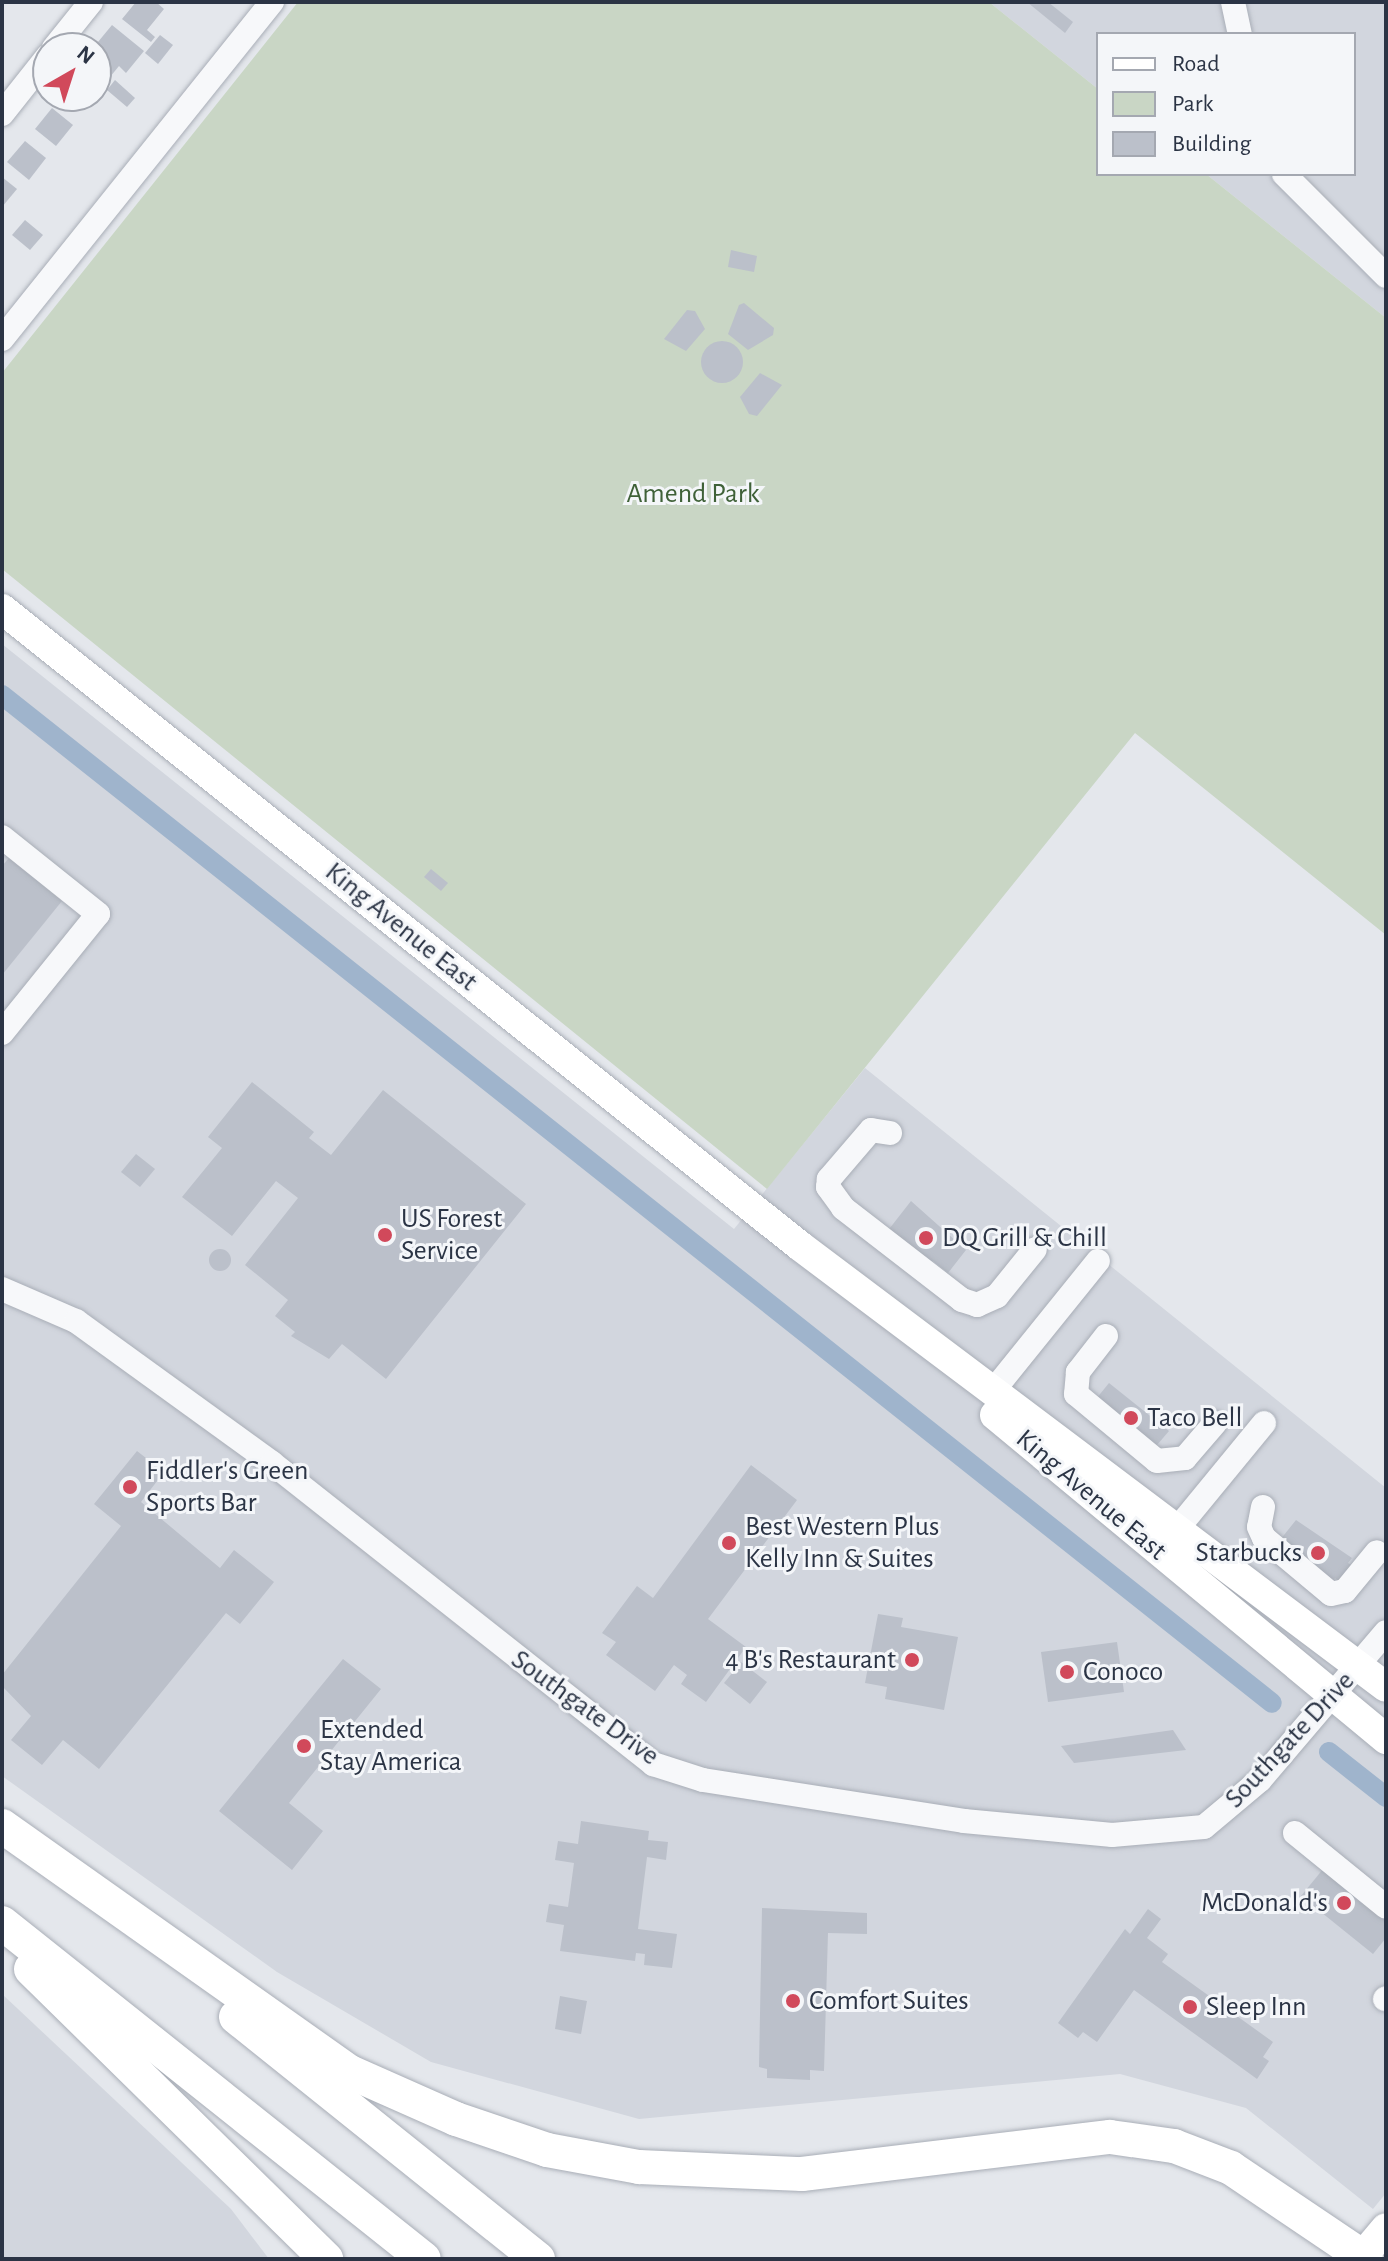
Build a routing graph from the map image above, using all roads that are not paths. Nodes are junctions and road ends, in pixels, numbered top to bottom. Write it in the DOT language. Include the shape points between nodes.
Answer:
graph roads {
  1 [pos="91,2"];
  2 [pos="272,2"];
  3 [pos="1233,2"];
  4 [pos="67,32"];
  5 [pos="1240,32"];
  6 [pos="32,76"];
  7 [pos="2,114"];
  8 [pos="1286,176"];
  9 [pos="1386,276"];
  10 [pos="2,339"];
  11 [pos="2,609"];
  12 [pos="2,837"];
  13 [pos="2,1033"];
  14 [pos="890,1133"];
  15 [pos="800,1246"];
  16 [pos="1035,1249"];
  17 [pos="1098,1261"];
  18 [pos="2,1289"];
  19 [pos="1106,1336"];
  20 [pos="993,1391"];
  21 [pos="1215,1423"];
  22 [pos="1264,1423"];
  23 [pos="1263,1507"];
  24 [pos="1177,1529"];
  25 [pos="1377,1552"];
  26 [pos="1386,1632"];
  27 [pos="1359,1666"];
  28 [pos="1386,1687"];
  29 [pos="1335,1697"];
  30 [pos="1386,1739"];
  31 [pos="2,1828"];
  32 [pos="1295,1833"];
  33 [pos="1386,1907"];
  34 [pos="2,1924"];
  35 [pos="1386,2228"];
  36 [pos="1363,2258"];
  37 [pos="326,2259"];
  38 [pos="424,2259"];
  39 [pos="538,2259"];
  1 -- 4 [label="street"];
  2 -- 10 [label="street"];
  3 -- 5 [label="street"];
  6 -- 7 [label="street"];
  8 -- 9 [label="street"];
  11 -- 15 [label="main road, King Avenue East"];
  12 -- 13 [label="street" via="98,914"];
  14 -- 16 [label="street" via="871,1130 829,1179 828,1187 843,1208 962,1300 977,1305 997,1296"];
  15 -- 20 [label="main road, King Avenue East"];
  15 -- 29 [label="main road, King Avenue East" via="1054,1467"];
  17 -- 20 [label="street"];
  18 -- 29 [label="street, Southgate Drive" via="76,1321 272,1463 653,1764 703,1780 954,1820 1112,1835 1163,1833 1204,1827 1234,1806"];
  19 -- 21 [label="street" via="1078,1372 1076,1394 1132,1442 1157,1461 1176,1462"];
  20 -- 24 [label="main road, King Avenue East"];
  22 -- 24 [label="street"];
  23 -- 25 [label="street" via="1259,1527 1264,1538 1331,1594 1345,1591"];
  24 -- 27 [label="main road, King Avenue East"];
  26 -- 27 [label="street, Southgate Drive"];
  27 -- 28 [label="main road, King Avenue East"];
  27 -- 29 [label="street, Southgate Drive"];
  29 -- 30 [label="main road, King Avenue East"];
  31 -- 36 [label="highway" via="350,2072 456,2119 547,2150 639,2167 802,2174 1110,2137 1174,2146 1231,2168"];
  31 -- 39 [label="highway"];
  32 -- 33 [label="street"];
  34 -- 37 [label="highway" via="35,1975"];
  34 -- 38 [label="highway"];
  35 -- 36 [label="main road"];
}
